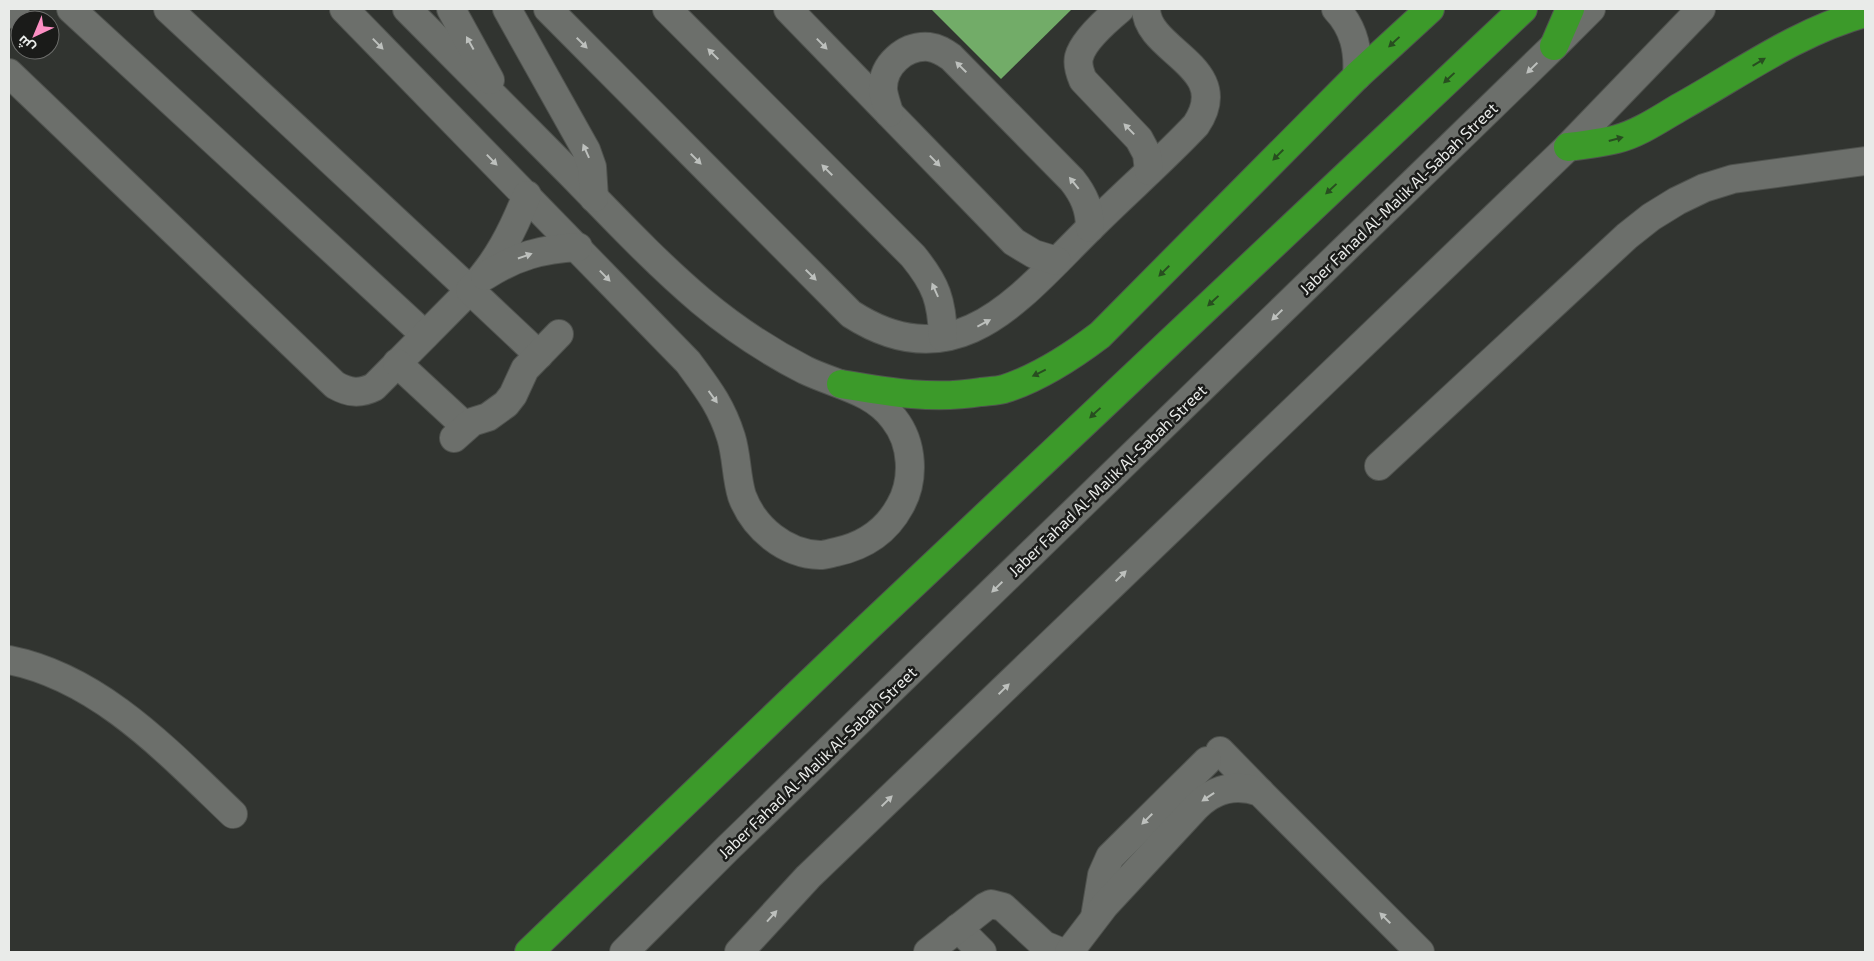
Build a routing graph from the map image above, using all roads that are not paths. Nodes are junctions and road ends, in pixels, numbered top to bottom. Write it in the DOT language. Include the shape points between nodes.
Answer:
graph roads {
  1 [pos="14,9"];
  2 [pos="71,9"];
  3 [pos="168,9"];
  4 [pos="344,9"];
  5 [pos="407,9"];
  6 [pos="451,9"];
  7 [pos="507,9"];
  8 [pos="548,9"];
  9 [pos="667,9"];
  10 [pos="788,9"];
  11 [pos="1120,9"];
  12 [pos="1146,9"];
  13 [pos="1336,9"];
  14 [pos="1430,9"];
  15 [pos="1498,9"];
  16 [pos="1523,9"];
  17 [pos="1570,9"];
  18 [pos="1591,9"];
  19 [pos="1701,9"];
  20 [pos="1865,13"];
  21 [pos="9,14"];
  22 [pos="1554,46"];
  23 [pos="1471,56"];
  24 [pos="9,72"];
  25 [pos="1357,76"];
  26 [pos="500,102"];
  27 [pos="889,113"];
  28 [pos="1568,147"];
  29 [pos="1865,161"];
  30 [pos="1149,171"];
  31 [pos="526,195"];
  32 [pos="594,198"];
  33 [pos="1090,228"];
  34 [pos="578,247"];
  35 [pos="1057,261"];
  36 [pos="476,284"];
  37 [pos="559,334"];
  38 [pos="425,335"];
  39 [pos="944,337"];
  40 [pos="539,355"];
  41 [pos="397,363"];
  42 [pos="841,384"];
  43 [pos="1379,466"];
  44 [pos="9,660"];
  45 [pos="1260,792"];
  46 [pos="233,814"];
  47 [pos="695,883"];
  48 [pos="1095,917"];
  49 [pos="958,928"];
  50 [pos="529,952"];
  51 [pos="624,952"];
  52 [pos="651,952"];
  53 [pos="739,952"];
  54 [pos="928,952"];
  55 [pos="982,952"];
  56 [pos="1061,952"];
  57 [pos="1069,952"];
  58 [pos="1420,952"];
  1 -- 21 [label="street"];
  2 -- 38 [label="street"];
  3 -- 36 [label="street"];
  4 -- 31 [label="street, one-way"];
  5 -- 26 [label="street"];
  26 -- 6 [label="street, one-way"];
  32 -- 7 [label="street, one-way" via="592,167 586,150"];
  8 -- 39 [label="street, one-way" via="851,314 885,332 924,339"];
  39 -- 9 [label="street, one-way" via="937,293 913,256"];
  10 -- 27 [label="street, one-way"];
  30 -- 11 [label="street, one-way" via="1147,154 1139,139 1083,80 1079,70 1082,48"];
  12 -- 30 [label="street" via="1150,25 1196,72 1206,93 1204,110 1196,125"];
  13 -- 25 [label="street" via="1355,41"];
  14 -- 25 [label="highway, one-way"];
  15 -- 23 [label="highway"];
  16 -- 23 [label="highway"];
  17 -- 22 [label="highway"];
  18 -- 22 [label="street, Jaber Fahad Al-Malik Al-Sabah Street"];
  19 -- 28 [label="street"];
  28 -- 20 [label="highway, one-way" via="1617,139 1639,130 1793,41"];
  22 -- 47 [label="street, Jaber Fahad Al-Malik Al-Sabah Street, one-way"];
  23 -- 50 [label="highway, one-way"];
  24 -- 41 [label="street" via="335,386 351,392 367,390"];
  25 -- 42 [label="highway, one-way" via="1100,335 1070,357 1003,389 965,395 890,393"];
  26 -- 32 [label="street"];
  33 -- 27 [label="street, one-way" via="1088,207 1072,180 941,50 918,48 897,57 887,72 883,88"];
  27 -- 35 [label="street, one-way" via="1014,242 1034,254"];
  53 -- 28 [label="street, one-way" via="808,876"];
  29 -- 43 [label="street" via="1733,179 1704,188 1651,217"];
  30 -- 33 [label="street"];
  31 -- 34 [label="street"];
  31 -- 36 [label="street" via="508,239"];
  32 -- 42 [label="street" via="626,232 727,321 806,370"];
  33 -- 35 [label="street"];
  36 -- 34 [label="street, one-way" via="503,265 527,255"];
  34 -- 42 [label="street, one-way" via="688,362 718,403 732,439 742,495 753,518 772,538 795,550 821,555 850,549 874,537 893,519 906,496 910,470 907,444 896,420 878,401"];
  39 -- 35 [label="street, one-way" via="966,332 987,322 1022,296"];
  36 -- 38 [label="street"];
  36 -- 40 [label="street"];
  37 -- 40 [label="street"];
  38 -- 41 [label="street"];
  40 -- 41 [label="street" via="526,369 506,404 460,432"];
  44 -- 46 [label="street" via="29,664 83,687 172,756"];
  45 -- 48 [label="street, one-way" via="1227,788 1204,798"];
  45 -- 48 [label="street, one-way" via="1214,756 1110,857 1102,875"];
  58 -- 45 [label="street, one-way"];
  47 -- 51 [label="street, Jaber Fahad Al-Malik Al-Sabah Street"];
  47 -- 52 [label="street"];
  48 -- 57 [label="street"];
  49 -- 54 [label="street"];
  49 -- 55 [label="street"];
  49 -- 56 [label="street" via="985,906 998,904 1044,945"];
}
